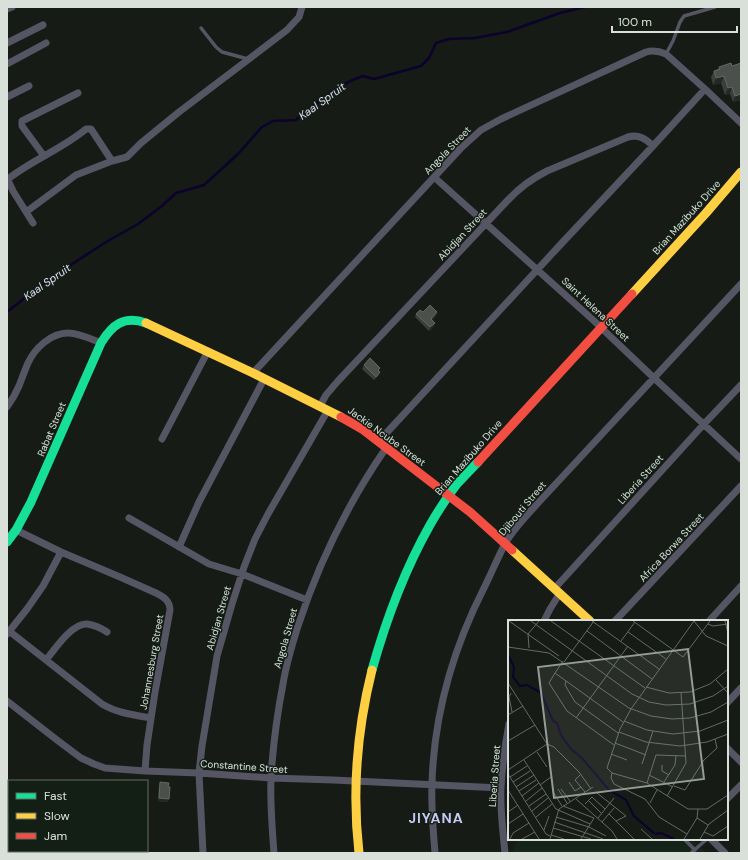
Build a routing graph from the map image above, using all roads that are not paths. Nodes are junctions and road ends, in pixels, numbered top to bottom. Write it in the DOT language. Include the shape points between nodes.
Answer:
graph roads {
  1 [pos="12,7"];
  2 [pos="302,7"];
  3 [pos="715,7"];
  4 [pos="7,9"];
  5 [pos="43,26"];
  6 [pos="201,28"];
  7 [pos="7,43"];
  8 [pos="46,43"];
  9 [pos="666,54"];
  10 [pos="249,60"];
  11 [pos="7,64"];
  12 [pos="29,86"];
  13 [pos="704,89"];
  14 [pos="78,93"];
  15 [pos="7,97"];
  16 [pos="741,123"];
  17 [pos="653,146"];
  18 [pos="44,156"];
  19 [pos="112,161"];
  20 [pos="741,172"];
  21 [pos="434,176"];
  22 [pos="7,178"];
  23 [pos="10,194"];
  24 [pos="26,212"];
  25 [pos="33,223"];
  26 [pos="486,223"];
  27 [pos="538,270"];
  28 [pos="741,284"];
  29 [pos="115,325"];
  30 [pos="601,327"];
  31 [pos="101,343"];
  32 [pos="208,352"];
  33 [pos="253,372"];
  34 [pos="654,378"];
  35 [pos="264,379"];
  36 [pos="741,385"];
  37 [pos="7,407"];
  38 [pos="324,408"];
  39 [pos="704,424"];
  40 [pos="162,439"];
  41 [pos="383,444"];
  42 [pos="741,459"];
  43 [pos="741,486"];
  44 [pos="449,495"];
  45 [pos="129,518"];
  46 [pos="16,530"];
  47 [pos="7,542"];
  48 [pos="505,543"];
  49 [pos="179,547"];
  50 [pos="61,552"];
  51 [pos="242,574"];
  52 [pos="741,586"];
  53 [pos="558,590"];
  54 [pos="307,600"];
  55 [pos="544,620"];
  56 [pos="589,620"];
  57 [pos="616,620"];
  58 [pos="710,620"];
  59 [pos="108,632"];
  60 [pos="8,633"];
  61 [pos="46,660"];
  62 [pos="741,688"];
  63 [pos="7,701"];
  64 [pos="728,702"];
  65 [pos="151,718"];
  66 [pos="508,730"];
  67 [pos="728,749"];
  68 [pos="741,762"];
  69 [pos="145,771"];
  70 [pos="199,773"];
  71 [pos="271,778"];
  72 [pos="356,781"];
  73 [pos="432,784"];
  74 [pos="741,785"];
  75 [pos="501,788"];
  76 [pos="728,798"];
  77 [pos="685,840"];
  78 [pos="706,840"];
  79 [pos="712,840"];
  80 [pos="695,850"];
  81 [pos="203,853"];
  82 [pos="274,853"];
  83 [pos="359,853"];
  84 [pos="435,853"];
  85 [pos="506,853"];
  86 [pos="691,853"];
  87 [pos="725,853"];
  1 -- 4 [label="street"];
  2 -- 10 [label="street" via="294,23"];
  3 -- 9 [label="lane" via="684,16"];
  5 -- 7 [label="street"];
  6 -- 10 [label="lane" via="222,52"];
  8 -- 11 [label="street"];
  9 -- 13 [label="street"];
  9 -- 21 [label="street, Angola Street" via="651,50 646,52 489,125 472,137"];
  10 -- 19 [label="street" via="160,127 127,157"];
  12 -- 15 [label="street"];
  13 -- 16 [label="street"];
  13 -- 17 [label="street, Angola Street"];
  14 -- 18 [label="street" via="22,121 22,126"];
  17 -- 26 [label="street, Abidjan Street" via="642,137 633,136 536,176 521,187"];
  17 -- 27 [label="street, Angola Street"];
  18 -- 19 [label="street" via="86,129 91,129"];
  18 -- 22 [label="street"];
  19 -- 24 [label="street" via="76,175"];
  20 -- 30 [label="street, Brian Mazibuko Drive"];
  21 -- 26 [label="street, Saint Helena Street"];
  21 -- 33 [label="street, Angola Street"];
  22 -- 23 [label="street"];
  23 -- 24 [label="street"];
  24 -- 25 [label="street"];
  26 -- 27 [label="street, Saint Helena Street"];
  26 -- 38 [label="street, Abidjan Street" via="338,381 326,395"];
  27 -- 30 [label="street, Saint Helena Street"];
  27 -- 41 [label="street, Angola Street"];
  28 -- 34 [label="street, Djibouti Street"];
  29 -- 31 [label="street, Rabat Street"];
  29 -- 32 [label="street, Jackie Ncube Street" via="125,320 144,322"];
  30 -- 34 [label="street, Saint Helena Street"];
  30 -- 44 [label="street, Brian Mazibuko Drive"];
  31 -- 37 [label="street" via="68,333 44,342 32,354 16,393"];
  31 -- 46 [label="street, Rabat Street" via="34,497"];
  32 -- 33 [label="street, Jackie Ncube Street"];
  32 -- 40 [label="street"];
  33 -- 35 [label="street, Jackie Ncube Street"];
  34 -- 39 [label="street, Saint Helena Street"];
  34 -- 48 [label="street, Djibouti Street" via="530,512"];
  35 -- 38 [label="street, Jackie Ncube Street"];
  35 -- 49 [label="street" via="198,502"];
  36 -- 39 [label="street, Liberia Street"];
  38 -- 41 [label="street, Jackie Ncube Street"];
  38 -- 51 [label="street, Abidjan Street" via="255,539"];
  39 -- 42 [label="street, Saint Helena Street"];
  39 -- 53 [label="street, Liberia Street"];
  41 -- 44 [label="street, Jackie Ncube Street"];
  41 -- 54 [label="street, Angola Street" via="336,530"];
  43 -- 57 [label="street, Africa Borwa Street"];
  44 -- 48 [label="street, Jackie Ncube Street"];
  44 -- 72 [label="street, Brian Mazibuko Drive" via="416,552 395,600 373,669 362,716"];
  45 -- 49 [label="street"];
  46 -- 47 [label="street, Rabat Street"];
  46 -- 50 [label="street, Johannesburg Street"];
  48 -- 53 [label="street, Jackie Ncube Street"];
  48 -- 73 [label="street, Djibouti Street" via="476,603 449,674 438,722"];
  49 -- 51 [label="street" via="209,564"];
  50 -- 60 [label="street" via="43,586"];
  50 -- 65 [label="street, Johannesburg Street" via="156,593 168,602 170,610"];
  51 -- 54 [label="street"];
  51 -- 70 [label="street, Abidjan Street" via="217,656"];
  52 -- 58 [label="street"];
  53 -- 55 [label="street, Liberia Street"];
  53 -- 56 [label="street, Jackie Ncube Street"];
  54 -- 71 [label="street, Angola Street" via="283,683"];
  59 -- 61 [label="street" via="87,624 76,626"];
  60 -- 61 [label="street"];
  61 -- 65 [label="street" via="109,709"];
  62 -- 64 [label="street"];
  63 -- 69 [label="street, Constantine Street" via="82,758 105,768"];
  65 -- 69 [label="street, Johannesburg Street"];
  66 -- 75 [label="street, Liberia Street"];
  67 -- 68 [label="street"];
  69 -- 70 [label="street, Constantine Street"];
  70 -- 71 [label="street, Constantine Street"];
  70 -- 81 [label="street, Abidjan Street"];
  71 -- 72 [label="street, Constantine Street"];
  71 -- 82 [label="street, Angola Street"];
  72 -- 73 [label="street, Constantine Street"];
  72 -- 83 [label="street, Brian Mazibuko Drive"];
  73 -- 75 [label="street, Constantine Street"];
  73 -- 84 [label="street, Djibouti Street"];
  74 -- 76 [label="street"];
  75 -- 85 [label="street, Liberia Street"];
  77 -- 80 [label="lane"];
  78 -- 80 [label="lane"];
  79 -- 87 [label="street"];
  80 -- 86 [label="lane"];
}
